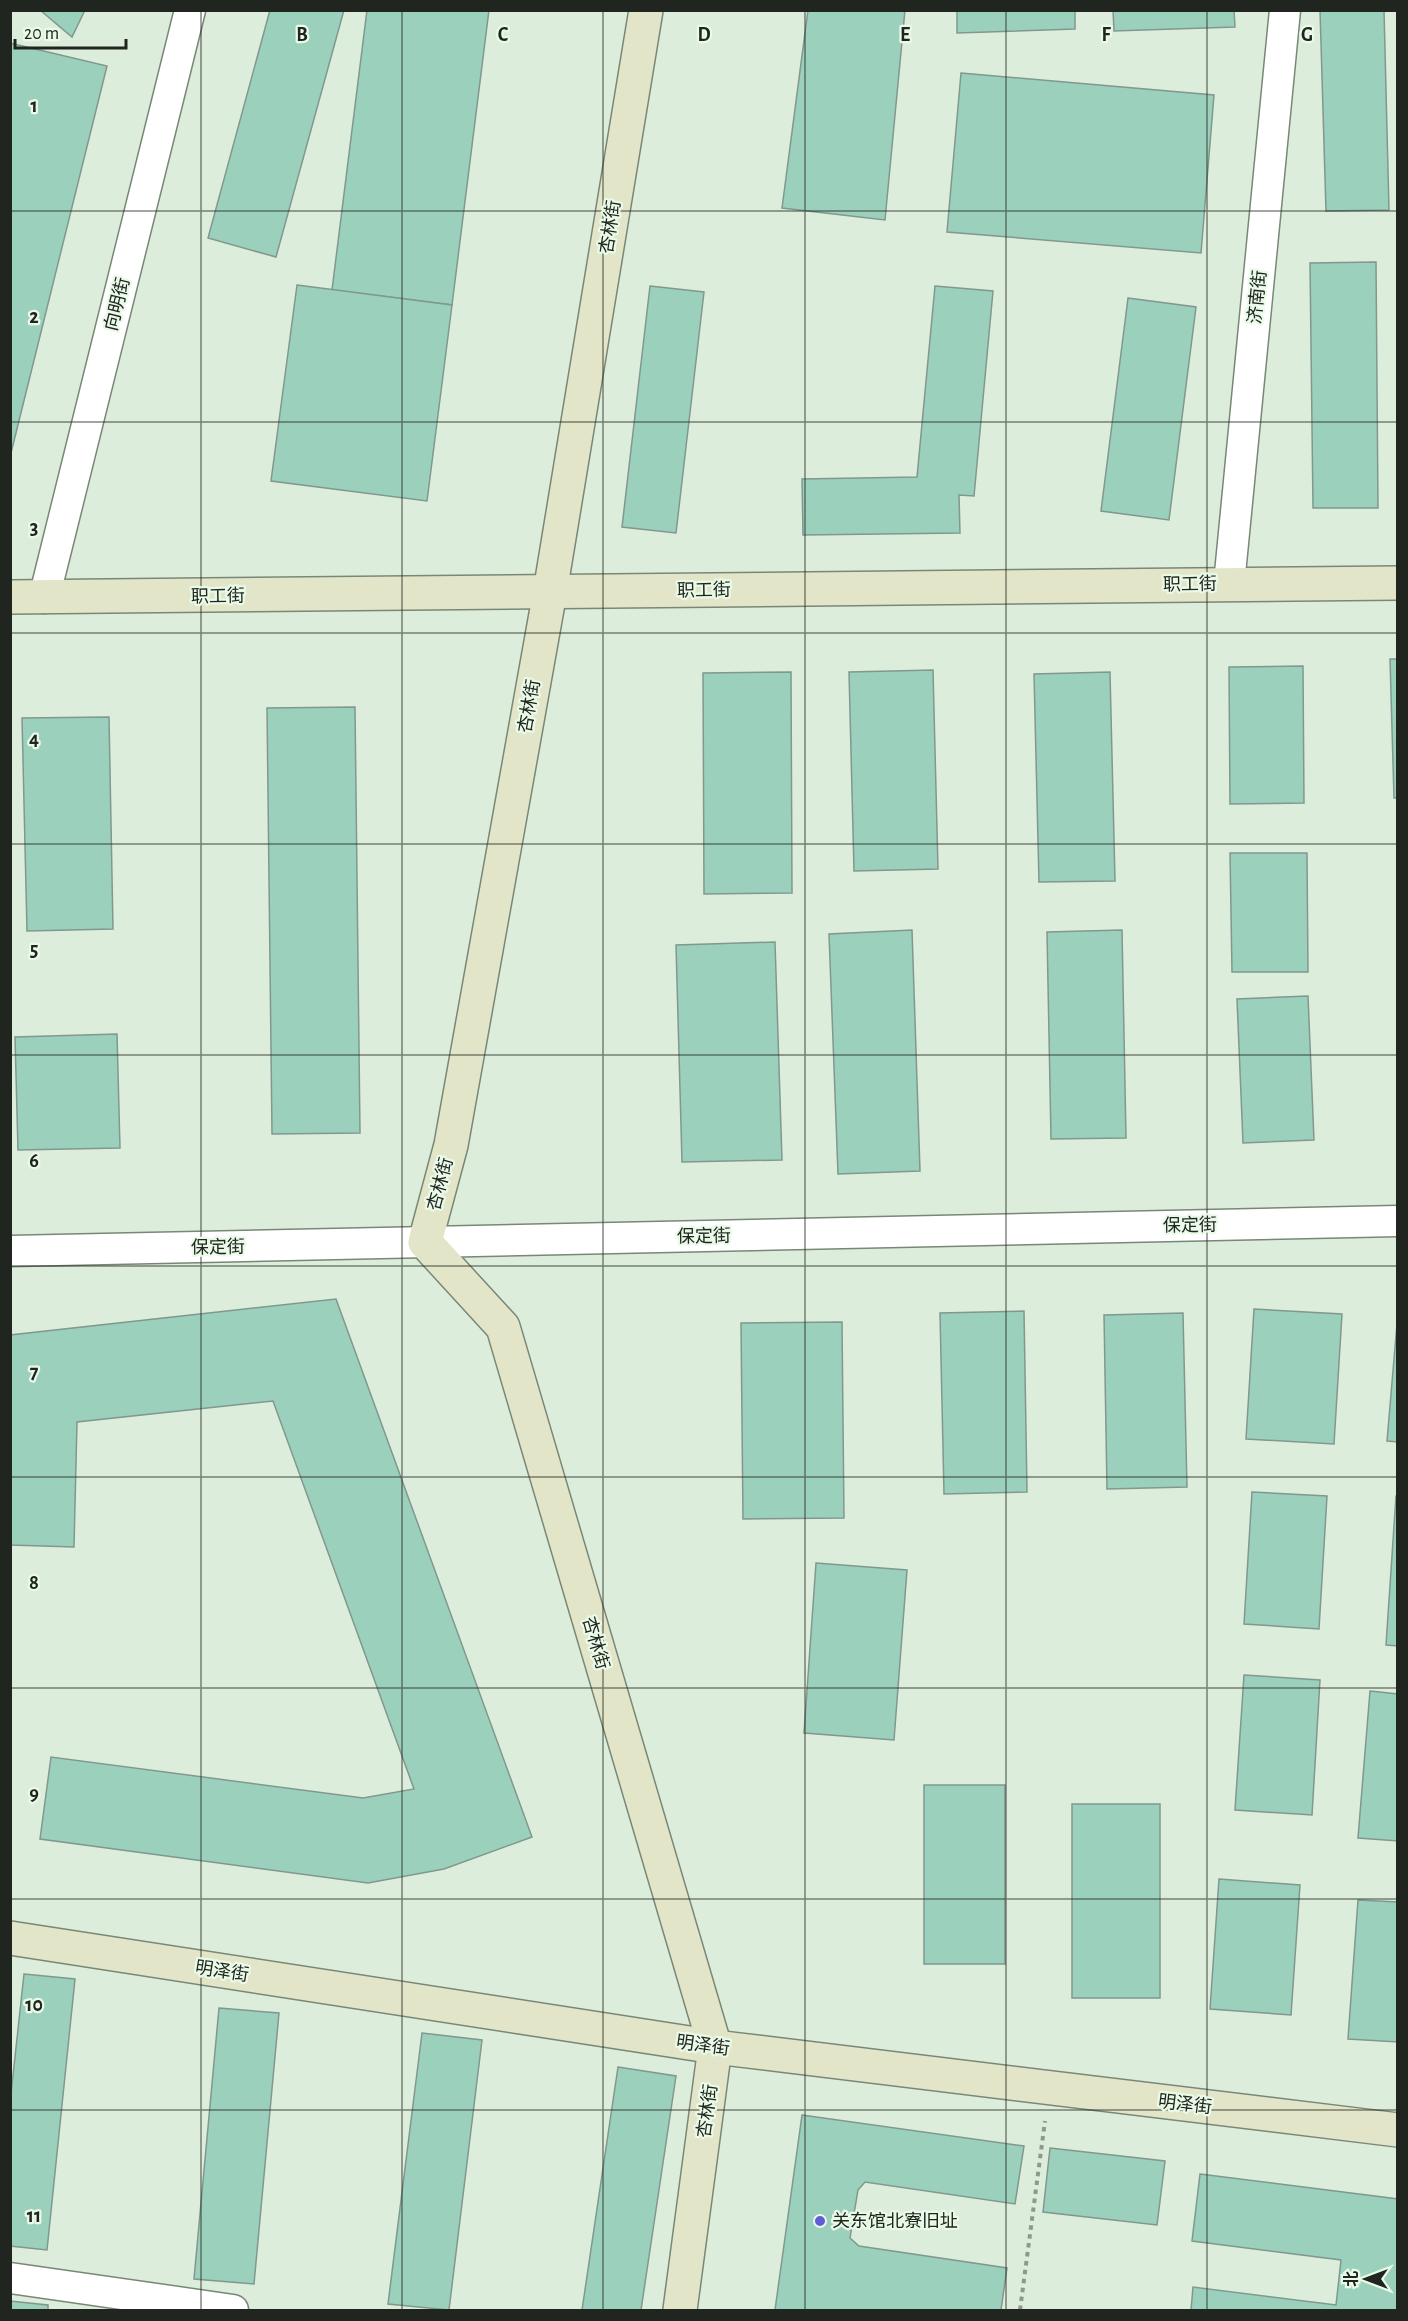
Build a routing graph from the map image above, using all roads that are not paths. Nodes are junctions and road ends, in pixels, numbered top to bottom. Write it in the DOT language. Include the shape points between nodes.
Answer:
graph roads {
  1 [pos="190,10"];
  2 [pos="646,10"];
  3 [pos="1285,10"];
  4 [pos="1398,583"];
  5 [pos="1228,584"];
  6 [pos="550,592"];
  7 [pos="10,597"];
  8 [pos="44,598"];
  9 [pos="1398,1221"];
  10 [pos="425,1242"];
  11 [pos="10,1251"];
  12 [pos="10,1938"];
  13 [pos="715,2047"];
  14 [pos="1398,2130"];
  15 [pos="10,2278"];
  16 [pos="233,2310"];
  17 [pos="680,2310"];
  1 -- 8 [label="street, 向明街"];
  2 -- 6 [label="street, 杏林街"];
  3 -- 5 [label="street, 济南街"];
  4 -- 5 [label="street, 职工街"];
  5 -- 6 [label="street, 职工街"];
  6 -- 8 [label="street, 职工街"];
  6 -- 10 [label="street, 杏林街" via="451,1145"];
  7 -- 8 [label="street, 职工街"];
  9 -- 10 [label="street, 保定街"];
  10 -- 11 [label="street, 保定街"];
  10 -- 13 [label="street, 杏林街" via="503,1327"];
  12 -- 13 [label="street, 明泽街"];
  13 -- 14 [label="street, 明泽街"];
  13 -- 17 [label="street, 杏林街"];
  15 -- 16 [label="street"];
}
